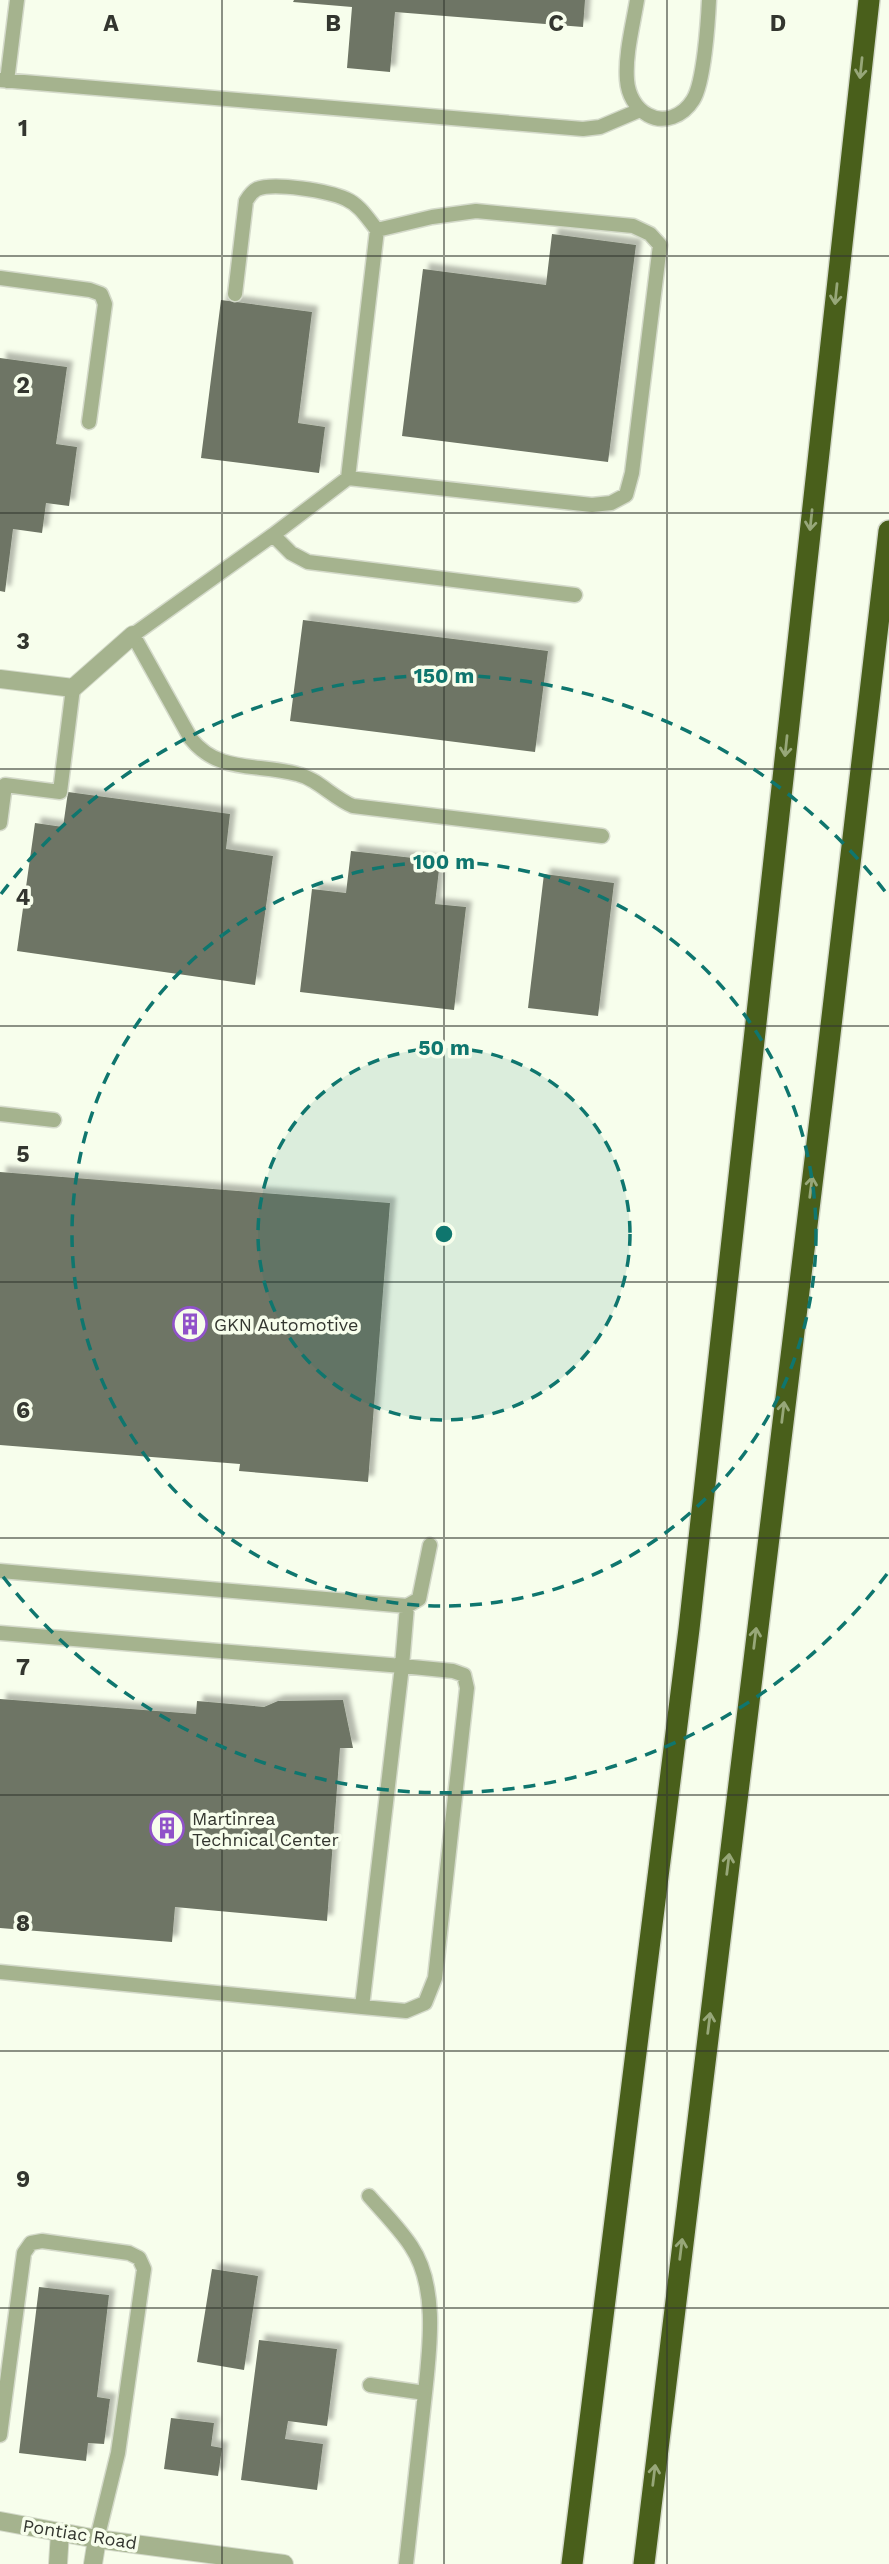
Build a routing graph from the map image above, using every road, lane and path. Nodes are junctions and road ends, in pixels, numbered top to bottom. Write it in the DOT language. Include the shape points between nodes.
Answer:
graph roads {
  1 [pos="17,0"];
  2 [pos="637,0"];
  3 [pos="709,0"];
  4 [pos="869,0"];
  5 [pos="4,81"];
  6 [pos="640,110"];
  7 [pos="377,230"];
  8 [pos="0,278"];
  9 [pos="235,294"];
  10 [pos="89,422"];
  11 [pos="348,478"];
  12 [pos="889,531"];
  13 [pos="273,535"];
  14 [pos="575,595"];
  15 [pos="133,635"];
  16 [pos="0,679"];
  17 [pos="73,688"];
  18 [pos="0,822"];
  19 [pos="602,836"];
  20 [pos="0,1114"];
  21 [pos="54,1120"];
  22 [pos="430,1545"];
  23 [pos="0,1571"];
  24 [pos="407,1606"];
  25 [pos="0,1633"];
  26 [pos="402,1666"];
  27 [pos="0,1972"];
  28 [pos="362,2007"];
  29 [pos="369,2196"];
  30 [pos="370,2385"];
  31 [pos="425,2393"];
  32 [pos="0,2435"];
  33 [pos="0,2521"];
  34 [pos="61,2532"];
  35 [pos="97,2539"];
  36 [pos="58,2564"];
  37 [pos="93,2564"];
  38 [pos="284,2564"];
  39 [pos="406,2564"];
  40 [pos="572,2564"];
  41 [pos="644,2564"];
  1 -- 5 [label="lane"];
  2 -- 6 [label="lane" via="626,69 631,97"];
  3 -- 6 [label="lane" via="693,100 672,118 656,119"];
  4 -- 40 [label="highway, one-way" via="689,1629"];
  5 -- 6 [label="lane" via="583,129"];
  7 -- 9 [label="lane" via="346,199 272,186 255,189 246,201"];
  7 -- 11 [label="lane"];
  7 -- 11 [label="lane" via="476,211 633,226 660,245 626,495 592,505"];
  8 -- 10 [label="lane" via="101,294 105,304"];
  11 -- 13 [label="lane"];
  41 -- 12 [label="highway, one-way"];
  13 -- 14 [label="lane" via="291,553 309,562"];
  13 -- 15 [label="lane"];
  15 -- 17 [label="street"];
  15 -- 19 [label="lane" via="191,739 201,752 215,759 298,774 354,806"];
  16 -- 17 [label="street"];
  17 -- 18 [label="lane" via="60,792 5,785"];
  20 -- 21 [label="lane"];
  22 -- 24 [label="lane" via="419,1599"];
  23 -- 24 [label="lane"];
  24 -- 26 [label="lane"];
  25 -- 26 [label="lane"];
  26 -- 28 [label="lane"];
  26 -- 28 [label="lane" via="453,1671 464,1675 467,1688 435,1978 425,2003 406,2011"];
  27 -- 28 [label="lane"];
  29 -- 31 [label="lane" via="412,2247 424,2276 429,2307"];
  30 -- 31 [label="lane"];
  31 -- 39 [label="lane"];
  32 -- 35 [label="lane" via="24,2253 31,2243 129,2253 139,2258 144,2269 118,2453"];
  33 -- 34 [label="street, Pontiac Road"];
  34 -- 35 [label="street, Pontiac Road"];
  34 -- 36 [label="street"];
  35 -- 37 [label="street"];
  35 -- 38 [label="street, Pontiac Road"];
}
